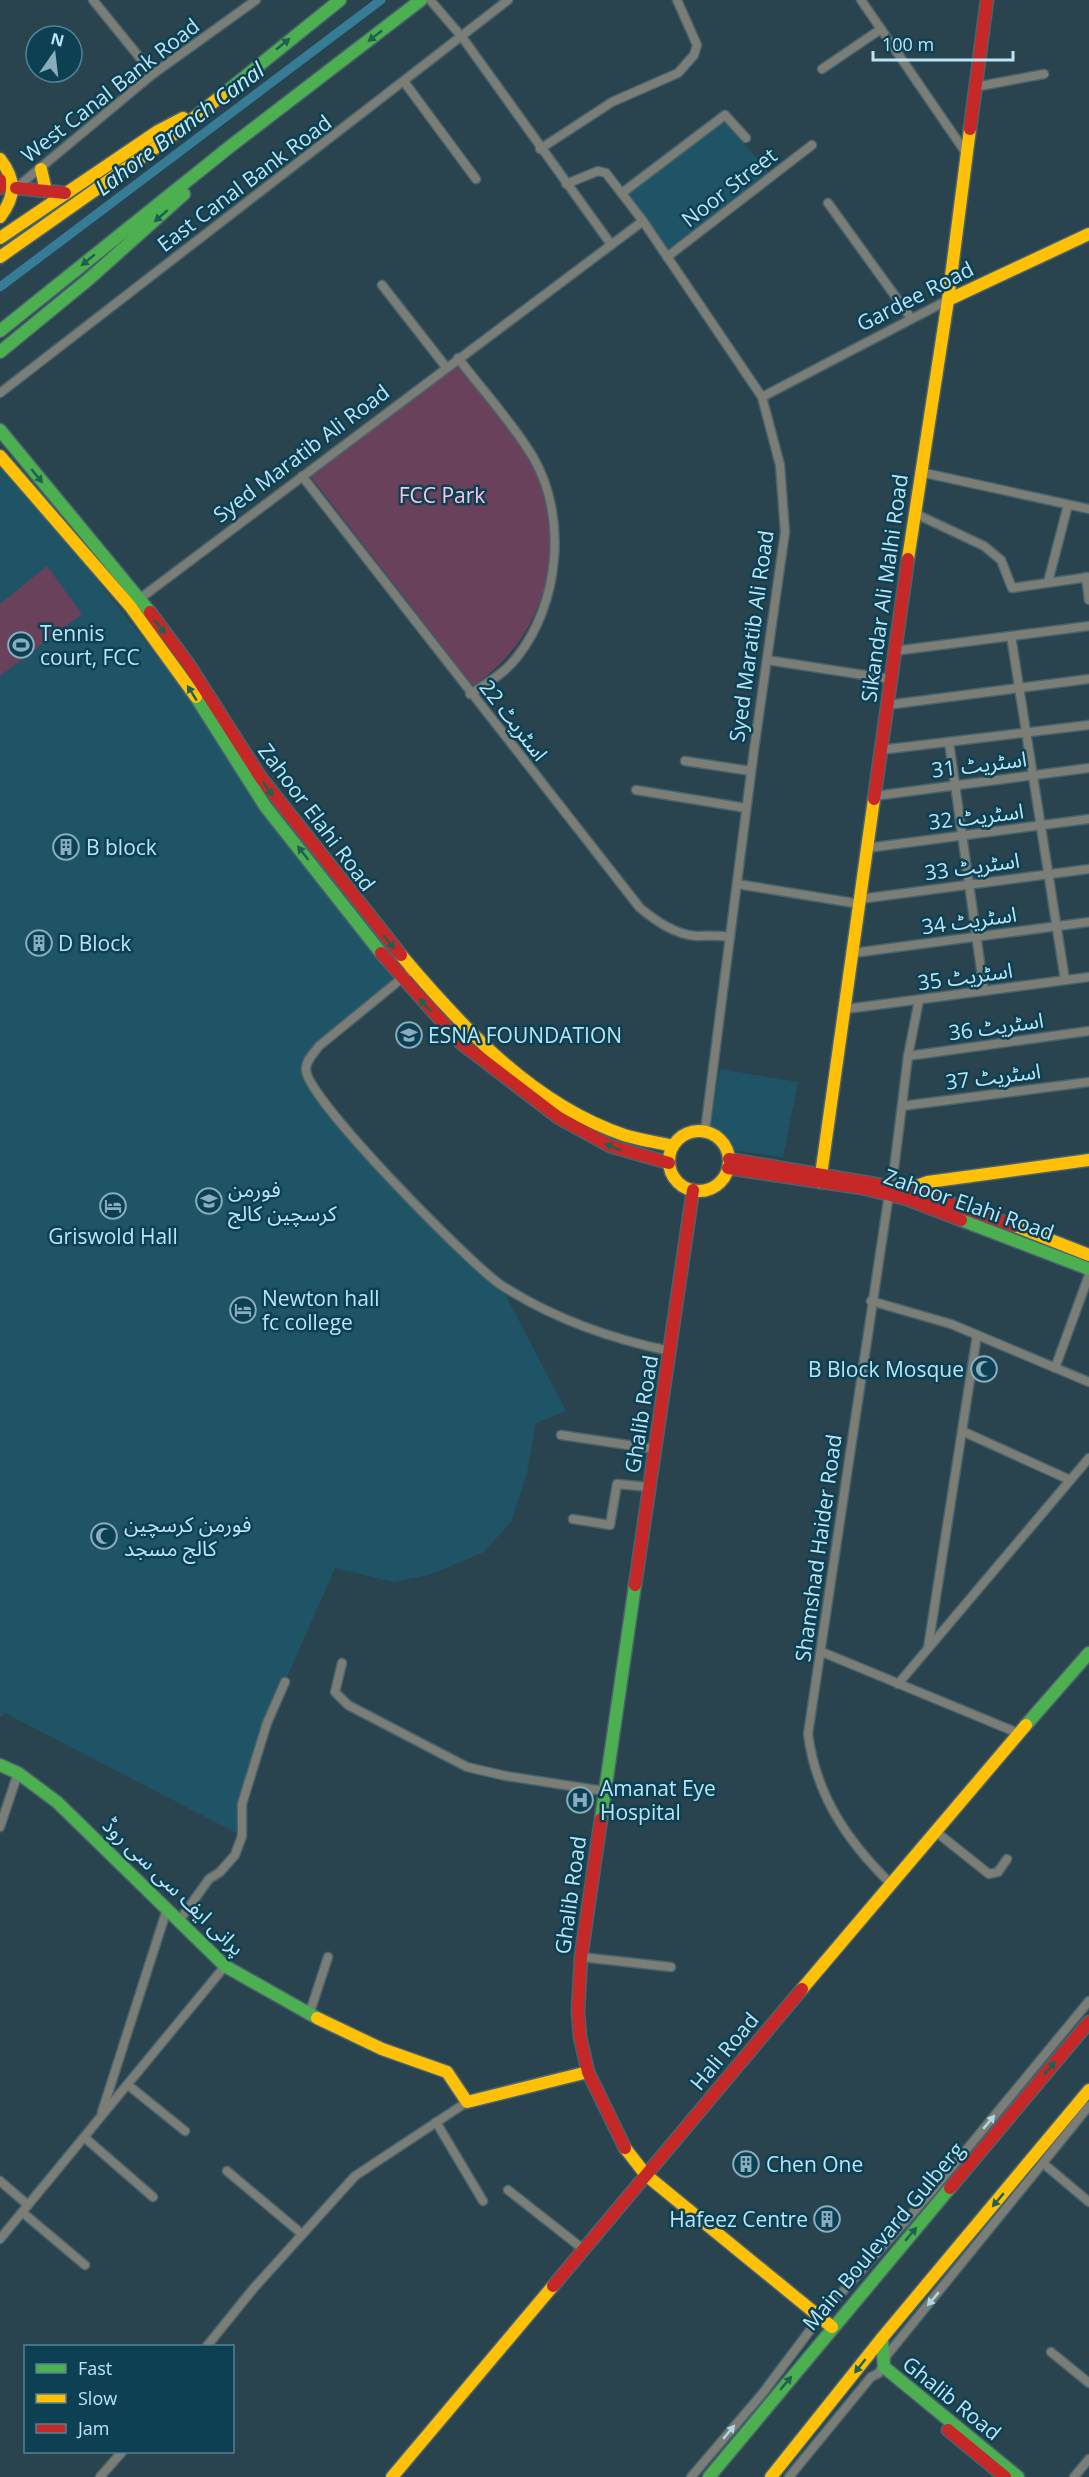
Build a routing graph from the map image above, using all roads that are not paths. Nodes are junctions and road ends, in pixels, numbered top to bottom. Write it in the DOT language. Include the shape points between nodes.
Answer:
graph roads {
  1 [pos="93,0"];
  2 [pos="256,0"];
  3 [pos="340,0"];
  4 [pos="421,0"];
  5 [pos="430,0"];
  6 [pos="508,0"];
  7 [pos="677,0"];
  8 [pos="861,0"];
  9 [pos="987,0"];
  10 [pos="881,29"];
  11 [pos="462,37"];
  12 [pos="822,69"];
  13 [pos="153,74"];
  14 [pos="1044,74"];
  15 [pos="405,83"];
  16 [pos="975,87"];
  17 [pos="205,107"];
  18 [pos="746,138"];
  19 [pos="232,145"];
  20 [pos="812,145"];
  21 [pos="540,149"];
  22 [pos="966,153"];
  23 [pos="0,159"];
  24 [pos="40,169"];
  25 [pos="476,178"];
  26 [pos="0,180"];
  27 [pos="566,184"];
  28 [pos="0,188"];
  29 [pos="16,188"];
  30 [pos="46,191"];
  31 [pos="65,193"];
  32 [pos="622,193"];
  33 [pos="828,203"];
  34 [pos="0,217"];
  35 [pos="643,221"];
  36 [pos="1089,234"];
  37 [pos="0,238"];
  38 [pos="610,243"];
  39 [pos="0,257"];
  40 [pos="668,257"];
  41 [pos="382,285"];
  42 [pos="948,300"];
  43 [pos="911,318"];
  44 [pos="0,331"];
  45 [pos="0,352"];
  46 [pos="458,358"];
  47 [pos="446,367"];
  48 [pos="0,393"];
  49 [pos="762,397"];
  50 [pos="0,430"];
  51 [pos="0,456"];
  52 [pos="920,472"];
  53 [pos="302,476"];
  54 [pos="1068,505"];
  55 [pos="1089,509"];
  56 [pos="914,513"];
  57 [pos="1087,577"];
  58 [pos="1048,582"];
  59 [pos="1089,600"];
  60 [pos="134,602"];
  61 [pos="1089,626"];
  62 [pos="1011,636"];
  63 [pos="894,651"];
  64 [pos="767,660"];
  65 [pos="890,679"];
  66 [pos="1089,679"];
  67 [pos="1019,688"];
  68 [pos="470,694"];
  69 [pos="887,705"];
  70 [pos="1089,725"];
  71 [pos="1026,733"];
  72 [pos="949,742"];
  73 [pos="880,750"];
  74 [pos="685,761"];
  75 [pos="1089,768"];
  76 [pos="751,771"];
  77 [pos="1032,776"];
  78 [pos="955,786"];
  79 [pos="636,790"];
  80 [pos="874,796"];
  81 [pos="746,808"];
  82 [pos="1089,819"];
  83 [pos="1040,826"];
  84 [pos="962,836"];
  85 [pos="867,848"];
  86 [pos="1089,869"];
  87 [pos="1048,874"];
  88 [pos="737,884"];
  89 [pos="969,885"];
  90 [pos="860,901"];
  91 [pos="1089,922"];
  92 [pos="1056,926"];
  93 [pos="976,937"];
  94 [pos="730,938"];
  95 [pos="853,953"];
  96 [pos="412,970"];
  97 [pos="1089,977"];
  98 [pos="401,979"];
  99 [pos="1065,980"];
  100 [pos="984,992"];
  101 [pos="919,1000"];
  102 [pos="846,1009"];
  103 [pos="1089,1032"];
  104 [pos="908,1056"];
  105 [pos="1089,1082"];
  106 [pos="902,1106"];
  107 [pos="705,1131"];
  108 [pos="673,1146"];
  109 [pos="1089,1160"];
  110 [pos="669,1162"];
  111 [pos="728,1164"];
  112 [pos="820,1177"];
  113 [pos="693,1190"];
  114 [pos="891,1190"];
  115 [pos="915,1191"];
  116 [pos="1089,1255"];
  117 [pos="1089,1269"];
  118 [pos="1089,1275"];
  119 [pos="871,1301"];
  120 [pos="977,1335"];
  121 [pos="670,1351"];
  122 [pos="1055,1368"];
  123 [pos="1089,1382"];
  124 [pos="962,1431"];
  125 [pos="561,1435"];
  126 [pos="655,1449"];
  127 [pos="1089,1458"];
  128 [pos="1070,1480"];
  129 [pos="650,1486"];
  130 [pos="573,1519"];
  131 [pos="928,1648"];
  132 [pos="822,1652"];
  133 [pos="1089,1653"];
  134 [pos="342,1663"];
  135 [pos="285,1682"];
  136 [pos="898,1684"];
  137 [pos="1018,1733"];
  138 [pos="0,1765"];
  139 [pos="18,1773"];
  140 [pos="604,1791"];
  141 [pos="0,1827"];
  142 [pos="935,1831"];
  143 [pos="1007,1859"];
  144 [pos="891,1884"];
  145 [pos="167,1910"];
  146 [pos="179,1921"];
  147 [pos="328,1956"];
  148 [pos="581,1958"];
  149 [pos="225,1965"];
  150 [pos="671,1967"];
  151 [pos="1089,2001"];
  152 [pos="309,2015"];
  153 [pos="1089,2022"];
  154 [pos="588,2072"];
  155 [pos="128,2085"];
  156 [pos="1089,2090"];
  157 [pos="467,2102"];
  158 [pos="1089,2106"];
  159 [pos="100,2118"];
  160 [pos="436,2122"];
  161 [pos="184,2131"];
  162 [pos="84,2138"];
  163 [pos="1044,2164"];
  164 [pos="227,2171"];
  165 [pos="645,2175"];
  166 [pos="0,2181"];
  167 [pos="508,2190"];
  168 [pos="153,2197"];
  169 [pos="483,2201"];
  170 [pos="1089,2202"];
  171 [pos="25,2209"];
  172 [pos="302,2234"];
  173 [pos="0,2239"];
  174 [pos="583,2249"];
  175 [pos="85,2265"];
  176 [pos="820,2317"];
  177 [pos="832,2327"];
  178 [pos="882,2338"];
  179 [pos="208,2345"];
  180 [pos="1051,2352"];
  181 [pos="881,2370"];
  182 [pos="1089,2383"];
  183 [pos="120,2453"];
  184 [pos="1089,2459"];
  185 [pos="100,2477"];
  186 [pos="392,2477"];
  187 [pos="691,2477"];
  188 [pos="709,2477"];
  189 [pos="771,2477"];
  190 [pos="789,2477"];
  191 [pos="1005,2477"];
  192 [pos="1018,2477"];
  193 [pos="1074,2477"];
  1 -- 13 [label="street"];
  2 -- 13 [label="street, West Canal Bank Road"];
  17 -- 3 [label="main road, one-way"];
  4 -- 19 [label="main road, one-way"];
  5 -- 11 [label="street"];
  6 -- 11 [label="street, East Canal Bank Road"];
  7 -- 21 [label="street" via="697,45 694,56 678,73 612,102"];
  8 -- 10 [label="street"];
  9 -- 16 [label="main road, Sikandar Ali Malhi Road"];
  10 -- 12 [label="street"];
  10 -- 22 [label="street"];
  11 -- 15 [label="street, East Canal Bank Road"];
  11 -- 21 [label="street"];
  13 -- 24 [label="street, West Canal Bank Road"];
  14 -- 16 [label="street"];
  15 -- 25 [label="street"];
  15 -- 48 [label="street, East Canal Bank Road"];
  16 -- 22 [label="main road, Sikandar Ali Malhi Road"];
  17 -- 31 [label="main road" via="158,131"];
  17 -- 39 [label="main road" via="169,138"];
  18 -- 32 [label="street" via="725,115"];
  19 -- 44 [label="main road, one-way"];
  19 -- 45 [label="main road, one-way" via="171,208"];
  20 -- 40 [label="street, Noor Street"];
  21 -- 27 [label="street"];
  22 -- 42 [label="main road, Sikandar Ali Malhi Road"];
  23 -- 29 [label="main road"];
  24 -- 29 [label="street, West Canal Bank Road"];
  24 -- 30 [label="main road"];
  26 -- 28 [label="main road"];
  27 -- 32 [label="street" via="598,171 606,173"];
  27 -- 38 [label="street"];
  29 -- 30 [label="main road"];
  29 -- 34 [label="main road" via="14,198"];
  30 -- 31 [label="main road"];
  31 -- 37 [label="main road"];
  32 -- 35 [label="street"];
  33 -- 43 [label="street"];
  35 -- 38 [label="street, Syed Maratib Ali Road"];
  35 -- 40 [label="street, Syed Maratib Ali Road"];
  36 -- 42 [label="main road, Gardee Road"];
  38 -- 46 [label="street, Syed Maratib Ali Road"];
  40 -- 49 [label="street, Syed Maratib Ali Road"];
  41 -- 47 [label="street"];
  42 -- 43 [label="street, Gardee Road"];
  42 -- 52 [label="main road, Sikandar Ali Malhi Road"];
  43 -- 49 [label="street, Gardee Road"];
  46 -- 47 [label="street, Syed Maratib Ali Road"];
  46 -- 68 [label="street" via="533,458 550,506 554,541 548,594 531,637 500,675"];
  47 -- 53 [label="street, Syed Maratib Ali Road"];
  49 -- 64 [label="street, Syed Maratib Ali Road" via="780,465 785,532"];
  50 -- 60 [label="main road, Zahoor Elahi Road, one-way"];
  51 -- 60 [label="main road, Zahoor Elahi Road"];
  52 -- 54 [label="street"];
  52 -- 56 [label="main road, Sikandar Ali Malhi Road"];
  53 -- 60 [label="street, Syed Maratib Ali Road"];
  53 -- 68 [label="street, اسٹریٹ 22"];
  54 -- 55 [label="street"];
  54 -- 58 [label="street"];
  56 -- 58 [label="street" via="984,546 1001,560 1012,588"];
  56 -- 63 [label="main road, Sikandar Ali Malhi Road"];
  57 -- 58 [label="street"];
  57 -- 59 [label="street"];
  60 -- 96 [label="main road, Zahoor Elahi Road, one-way" via="190,666 278,802"];
  98 -- 60 [label="main road, Zahoor Elahi Road, one-way" via="266,806"];
  61 -- 62 [label="street"];
  62 -- 63 [label="street"];
  62 -- 67 [label="street"];
  63 -- 65 [label="main road, Sikandar Ali Malhi Road"];
  64 -- 65 [label="street"];
  64 -- 76 [label="street, Syed Maratib Ali Road"];
  65 -- 69 [label="main road, Sikandar Ali Malhi Road"];
  66 -- 67 [label="street"];
  67 -- 69 [label="street"];
  67 -- 71 [label="street"];
  68 -- 94 [label="street, اسٹریٹ 22" via="640,908 676,931"];
  69 -- 73 [label="main road, Sikandar Ali Malhi Road"];
  70 -- 71 [label="street"];
  71 -- 72 [label="street"];
  71 -- 77 [label="street"];
  72 -- 73 [label="street"];
  72 -- 78 [label="street"];
  73 -- 80 [label="main road, Sikandar Ali Malhi Road"];
  74 -- 76 [label="street"];
  75 -- 77 [label="street, اسٹریٹ 31"];
  76 -- 81 [label="street, Syed Maratib Ali Road"];
  77 -- 78 [label="street, اسٹریٹ 31"];
  77 -- 83 [label="street"];
  78 -- 80 [label="street, اسٹریٹ 31"];
  78 -- 84 [label="street"];
  79 -- 81 [label="street"];
  80 -- 85 [label="main road, Sikandar Ali Malhi Road"];
  81 -- 88 [label="street, Syed Maratib Ali Road"];
  82 -- 83 [label="street, اسٹریٹ 32"];
  83 -- 84 [label="street, اسٹریٹ 32"];
  83 -- 87 [label="street"];
  84 -- 85 [label="street, اسٹریٹ 32"];
  84 -- 89 [label="street"];
  85 -- 90 [label="main road, Sikandar Ali Malhi Road"];
  86 -- 87 [label="street, اسٹریٹ 33"];
  87 -- 89 [label="street, اسٹریٹ 33"];
  87 -- 92 [label="street"];
  88 -- 90 [label="street, اسٹریٹ 33"];
  88 -- 94 [label="street, Syed Maratib Ali Road"];
  89 -- 90 [label="street, اسٹریٹ 33"];
  89 -- 93 [label="street"];
  90 -- 95 [label="main road, Sikandar Ali Malhi Road"];
  91 -- 92 [label="street, اسٹریٹ 34"];
  92 -- 93 [label="street, اسٹریٹ 34"];
  92 -- 99 [label="street"];
  93 -- 95 [label="street, اسٹریٹ 34"];
  93 -- 100 [label="street"];
  94 -- 107 [label="street, Syed Maratib Ali Road"];
  95 -- 102 [label="main road, Sikandar Ali Malhi Road"];
  96 -- 98 [label="street"];
  96 -- 108 [label="main road, Zahoor Elahi Road" via="456,1020 563,1105 630,1139"];
  97 -- 99 [label="street, اسٹریٹ 35"];
  110 -- 98 [label="main road, Zahoor Elahi Road, one-way" via="610,1146 559,1118 461,1043"];
  98 -- 121 [label="street" via="319,1046 306,1070 310,1083 336,1118 435,1224 500,1284 562,1317 629,1343"];
  99 -- 100 [label="street, اسٹریٹ 35"];
  100 -- 101 [label="street, اسٹریٹ 35"];
  101 -- 102 [label="street, اسٹریٹ 35"];
  101 -- 104 [label="street, Shamshad Haider Road"];
  102 -- 112 [label="main road, Sikandar Ali Malhi Road"];
  103 -- 104 [label="street, اسٹریٹ 36"];
  104 -- 106 [label="street, Shamshad Haider Road"];
  105 -- 106 [label="street, اسٹریٹ 37"];
  106 -- 114 [label="street, Shamshad Haider Road"];
  107 -- 108 [label="main road" via="686,1133"];
  107 -- 111 [label="main road" via="722,1141"];
  108 -- 110 [label="main road"];
  109 -- 115 [label="main road" via="928,1182"];
  110 -- 113 [label="main road" via="676,1180"];
  111 -- 112 [label="main road, Zahoor Elahi Road"];
  111 -- 113 [label="main road" via="718,1183"];
  112 -- 114 [label="main road, Zahoor Elahi Road"];
  113 -- 121 [label="main road, Ghalib Road"];
  114 -- 115 [label="main road, Zahoor Elahi Road"];
  114 -- 117 [label="main road, Zahoor Elahi Road"];
  114 -- 119 [label="street, Shamshad Haider Road"];
  115 -- 116 [label="main road, Zahoor Elahi Road"];
  118 -- 122 [label="street"];
  119 -- 120 [label="street"];
  119 -- 132 [label="street, Shamshad Haider Road"];
  120 -- 122 [label="street"];
  120 -- 124 [label="street"];
  121 -- 126 [label="main road, Ghalib Road"];
  122 -- 123 [label="street"];
  124 -- 128 [label="street"];
  124 -- 131 [label="street"];
  125 -- 126 [label="street"];
  126 -- 129 [label="main road, Ghalib Road"];
  127 -- 128 [label="street"];
  128 -- 131 [label="street"];
  129 -- 130 [label="street" via="617,1484 610,1525"];
  129 -- 140 [label="main road, Ghalib Road"];
  131 -- 136 [label="street"];
  132 -- 136 [label="street"];
  132 -- 144 [label="street, Shamshad Haider Road" via="808,1734 811,1757 823,1794 842,1829"];
  133 -- 137 [label="main road, Hali Road"];
  134 -- 140 [label="street" via="335,1692 348,1705 467,1767"];
  135 -- 146 [label="street" via="267,1723 242,1804 242,1836 235,1855 209,1879"];
  136 -- 137 [label="street"];
  137 -- 142 [label="main road, Hali Road"];
  138 -- 139 [label="main road, پرانی ایف سی سی روڈ"];
  139 -- 141 [label="street"];
  139 -- 145 [label="main road, پرانی ایف سی سی روڈ" via="57,1802"];
  140 -- 148 [label="main road, Ghalib Road"];
  142 -- 143 [label="street" via="989,1874 994,1875"];
  142 -- 144 [label="main road, Hali Road"];
  144 -- 165 [label="main road, Hali Road"];
  145 -- 146 [label="main road, پرانی ایف سی سی روڈ"];
  145 -- 159 [label="street"];
  146 -- 149 [label="main road, پرانی ایف سی سی روڈ"];
  147 -- 152 [label="street"];
  148 -- 150 [label="street"];
  148 -- 154 [label="main road, Ghalib Road" via="578,2011"];
  149 -- 152 [label="main road, پرانی ایف سی سی روڈ"];
  149 -- 155 [label="street"];
  176 -- 151 [label="street, one-way" via="934,2189"];
  152 -- 157 [label="main road, پرانی ایف سی سی روڈ" via="382,2049 447,2072"];
  177 -- 153 [label="main road, Main Boulevard Gulberg, one-way"];
  154 -- 157 [label="main road"];
  154 -- 165 [label="main road, Ghalib Road" via="607,2120"];
  155 -- 159 [label="street"];
  155 -- 161 [label="street"];
  156 -- 178 [label="main road, one-way"];
  157 -- 160 [label="street"];
  158 -- 163 [label="street"];
  159 -- 162 [label="street"];
  160 -- 169 [label="street"];
  160 -- 172 [label="street" via="356,2176"];
  162 -- 168 [label="street"];
  162 -- 171 [label="street"];
  163 -- 170 [label="street"];
  163 -- 181 [label="street, one-way" via="887,2355"];
  164 -- 172 [label="street"];
  165 -- 174 [label="main road, Hali Road"];
  165 -- 176 [label="main road, Ghalib Road"];
  166 -- 171 [label="street"];
  167 -- 174 [label="street"];
  171 -- 173 [label="street"];
  171 -- 175 [label="street"];
  172 -- 179 [label="street"];
  174 -- 186 [label="main road, Hali Road"];
  176 -- 177 [label="main road, Ghalib Road"];
  187 -- 176 [label="street, one-way" via="762,2394"];
  188 -- 177 [label="main road, Main Boulevard Gulberg, one-way"];
  178 -- 181 [label="main road, Ghalib Road"];
  178 -- 189 [label="main road, one-way"];
  180 -- 182 [label="street"];
  181 -- 190 [label="street" via="871,2377"];
  181 -- 191 [label="main road, Ghalib Road"];
  181 -- 192 [label="main road, Ghalib Road"];
  183 -- 185 [label="street"];
  184 -- 193 [label="street"];
}
